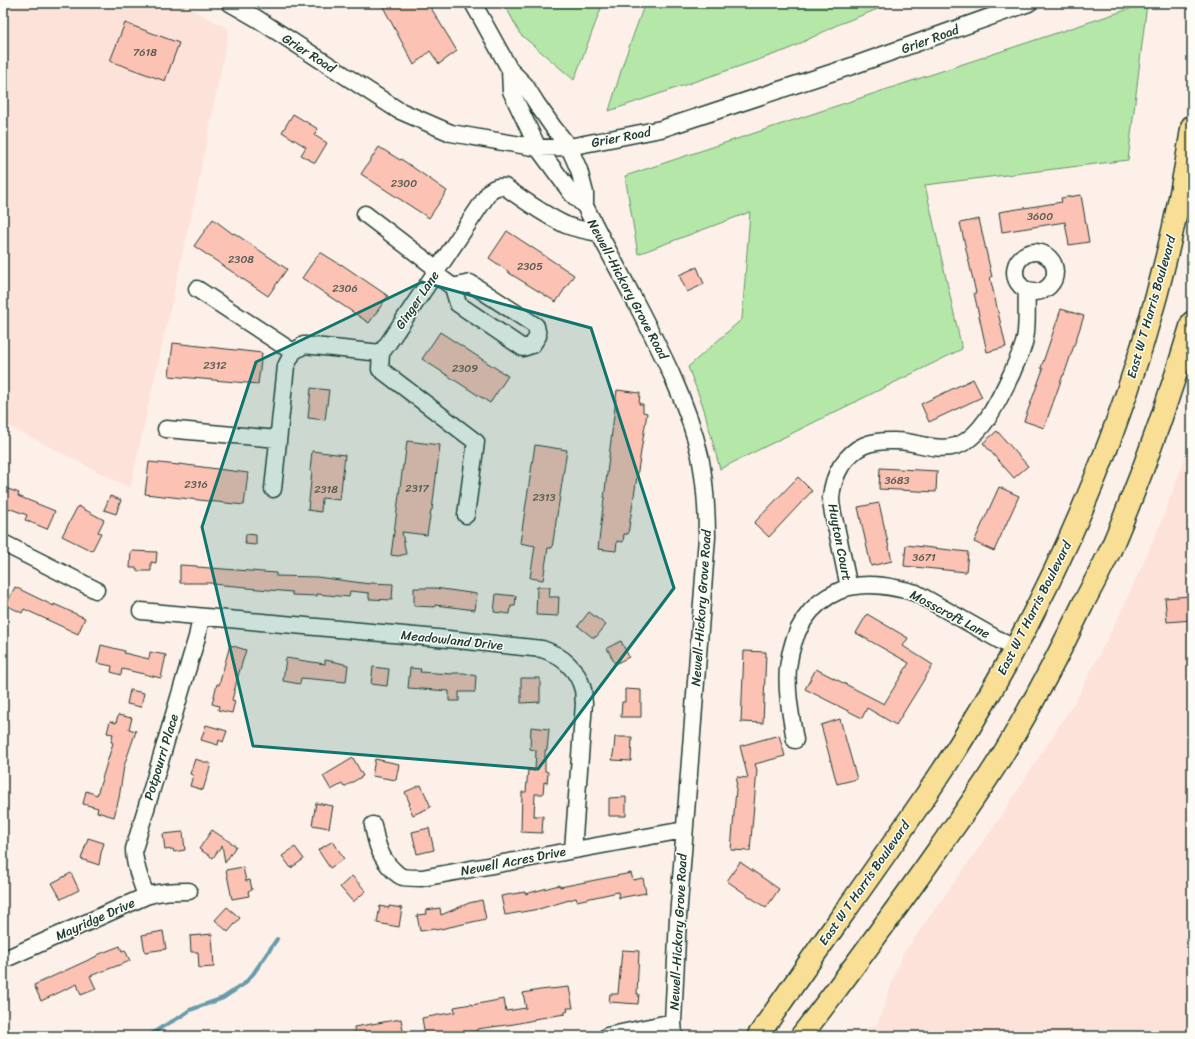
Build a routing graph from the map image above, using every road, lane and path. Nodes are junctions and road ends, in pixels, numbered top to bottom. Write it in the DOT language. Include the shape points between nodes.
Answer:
graph roads {
  1 [pos="230,3"];
  2 [pos="473,3"];
  3 [pos="1029,3"];
  4 [pos="510,70"];
  5 [pos="1192,126"];
  6 [pos="569,147"];
  7 [pos="538,148"];
  8 [pos="585,206"];
  9 [pos="364,214"];
  10 [pos="599,233"];
  11 [pos="436,271"];
  12 [pos="453,287"];
  13 [pos="197,289"];
  14 [pos="1027,290"];
  15 [pos="1192,322"];
  16 [pos="299,348"];
  17 [pos="381,353"];
  18 [pos="166,428"];
  19 [pos="278,439"];
  20 [pos="274,489"];
  21 [pos="466,515"];
  22 [pos="5,548"];
  23 [pos="850,587"];
  24 [pos="96,590"];
  25 [pos="141,611"];
  26 [pos="201,617"];
  27 [pos="1015,649"];
  28 [pos="795,740"];
  29 [pos="373,825"];
  30 [pos="684,830"];
  31 [pos="573,850"];
  32 [pos="190,891"];
  33 [pos="146,896"];
  34 [pos="3,960"];
  35 [pos="674,1029"];
  36 [pos="607,1036"];
  37 [pos="758,1036"];
  38 [pos="801,1036"];
  1 -- 7 [label="street, Grier Road" via="398,110 452,133"];
  2 -- 4 [label="street, Newell-Hickory Grove Road"];
  3 -- 6 [label="street, Grier Road" via="852,66 661,129"];
  4 -- 6 [label="street, Newell-Hickory Grove Road" via="525,85"];
  4 -- 7 [label="street, Newell-Hickory Grove Road" via="511,91"];
  5 -- 27 [label="main road, East W T Harris Boulevard" via="1159,284 1127,390 1085,503 1040,602"];
  6 -- 7 [label="street, Grier Road"];
  6 -- 8 [label="street, Newell-Hickory Grove Road" via="579,170 585,193"];
  7 -- 8 [label="street, Newell-Hickory Grove Road" via="572,194"];
  8 -- 10 [label="street, Newell-Hickory Grove Road"];
  9 -- 11 [label="street"];
  10 -- 11 [label="street, Ginger Lane" via="567,225 504,187 494,187"];
  10 -- 30 [label="street, Newell-Hickory Grove Road" via="672,375 694,436 703,471 707,537"];
  11 -- 12 [label="street"];
  11 -- 17 [label="street, Ginger Lane"];
  12 -- 12 [label="street" via="458,304 523,348 532,345 538,336 536,326 470,283"];
  13 -- 16 [label="street"];
  14 -- 23 [label="street, Huyton Court" via="1025,339 999,400 978,430 955,446 941,448 898,440 873,443 853,451 840,468 835,477 831,499"];
  15 -- 38 [label="main road" via="1156,433 1109,553 1039,691 978,793"];
  16 -- 17 [label="street"];
  16 -- 19 [label="street" via="286,366"];
  17 -- 21 [label="street" via="380,369 476,442"];
  18 -- 19 [label="street"];
  19 -- 20 [label="street"];
  22 -- 24 [label="street"];
  23 -- 27 [label="street, Mosscroft Lane" via="885,586 916,593"];
  23 -- 28 [label="street, Mosscroft Lane" via="832,594 816,605 792,642 788,688"];
  25 -- 26 [label="street, Meadowland Drive"];
  26 -- 31 [label="street, Meadowland Drive" via="534,648 551,652 561,658 570,665 578,677 584,703"];
  26 -- 33 [label="street, Potpourri Place" via="134,849 134,858"];
  27 -- 37 [label="main road, East W T Harris Boulevard" via="966,734 933,784"];
  29 -- 31 [label="street, Newell Acres Drive" via="382,857 387,865 403,877 422,878"];
  30 -- 31 [label="street, Newell Acres Drive"];
  30 -- 35 [label="street, Newell-Hickory Grove Road"];
  32 -- 33 [label="street, Mayridge Drive" via="163,891"];
  33 -- 34 [label="street, Mayridge Drive"];
  35 -- 36 [label="street"];
}
